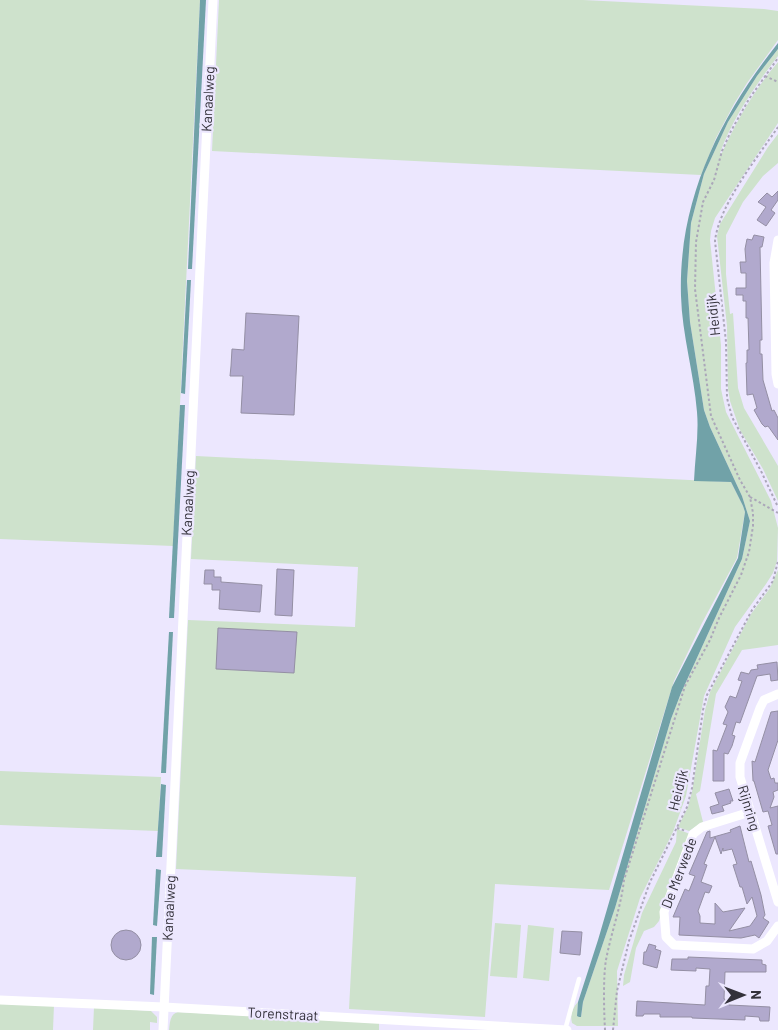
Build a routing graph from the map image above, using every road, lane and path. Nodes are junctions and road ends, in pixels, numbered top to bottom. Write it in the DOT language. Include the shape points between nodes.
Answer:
graph roads {
  1 [pos="213,0"];
  2 [pos="778,58"];
  3 [pos="765,76"];
  4 [pos="778,82"];
  5 [pos="778,127"];
  6 [pos="778,240"];
  7 [pos="777,331"];
  8 [pos="778,384"];
  9 [pos="750,497"];
  10 [pos="778,507"];
  11 [pos="778,513"];
  12 [pos="778,561"];
  13 [pos="778,694"];
  14 [pos="750,812"];
  15 [pos="778,902"];
  16 [pos="778,926"];
  17 [pos="578,979"];
  18 [pos="0,1000"];
  19 [pos="164,1007"];
  20 [pos="163,1030"];
  21 [pos="566,1030"];
  22 [pos="606,1030"];
  23 [pos="613,1030"];
  1 -- 19 [label="street, Kanaalweg"];
  2 -- 3 [label="path"];
  3 -- 4 [label="path"];
  3 -- 9 [label="path" via="722,150 714,180 703,202 696,242 695,289 711,416"];
  5 -- 10 [label="path, Heidijk" via="726,206 715,241 726,342 727,398 732,417"];
  6 -- 7 [label="street" via="774,262"];
  7 -- 8 [label="street"];
  9 -- 11 [label="path"];
  9 -- 22 [label="path" via="753,526 747,562 685,686 624,880 606,965"];
  12 -- 23 [label="path, Heidijk" via="773,581 752,610 707,695 687,807 650,882 629,941 617,992"];
  13 -- 14 [label="street, Rijnring" via="764,700 740,763 740,777"];
  14 -- 15 [label="street, Rijnring"];
  14 -- 16 [label="street, De Merwede" via="702,827 693,834 665,908 664,932 674,945 753,949 767,942"];
  17 -- 21 [label="lane, Torenstraat"];
  18 -- 19 [label="street, Torenstraat"];
  19 -- 20 [label="street, Kanaalweg"];
  19 -- 21 [label="street, Torenstraat"];
}
